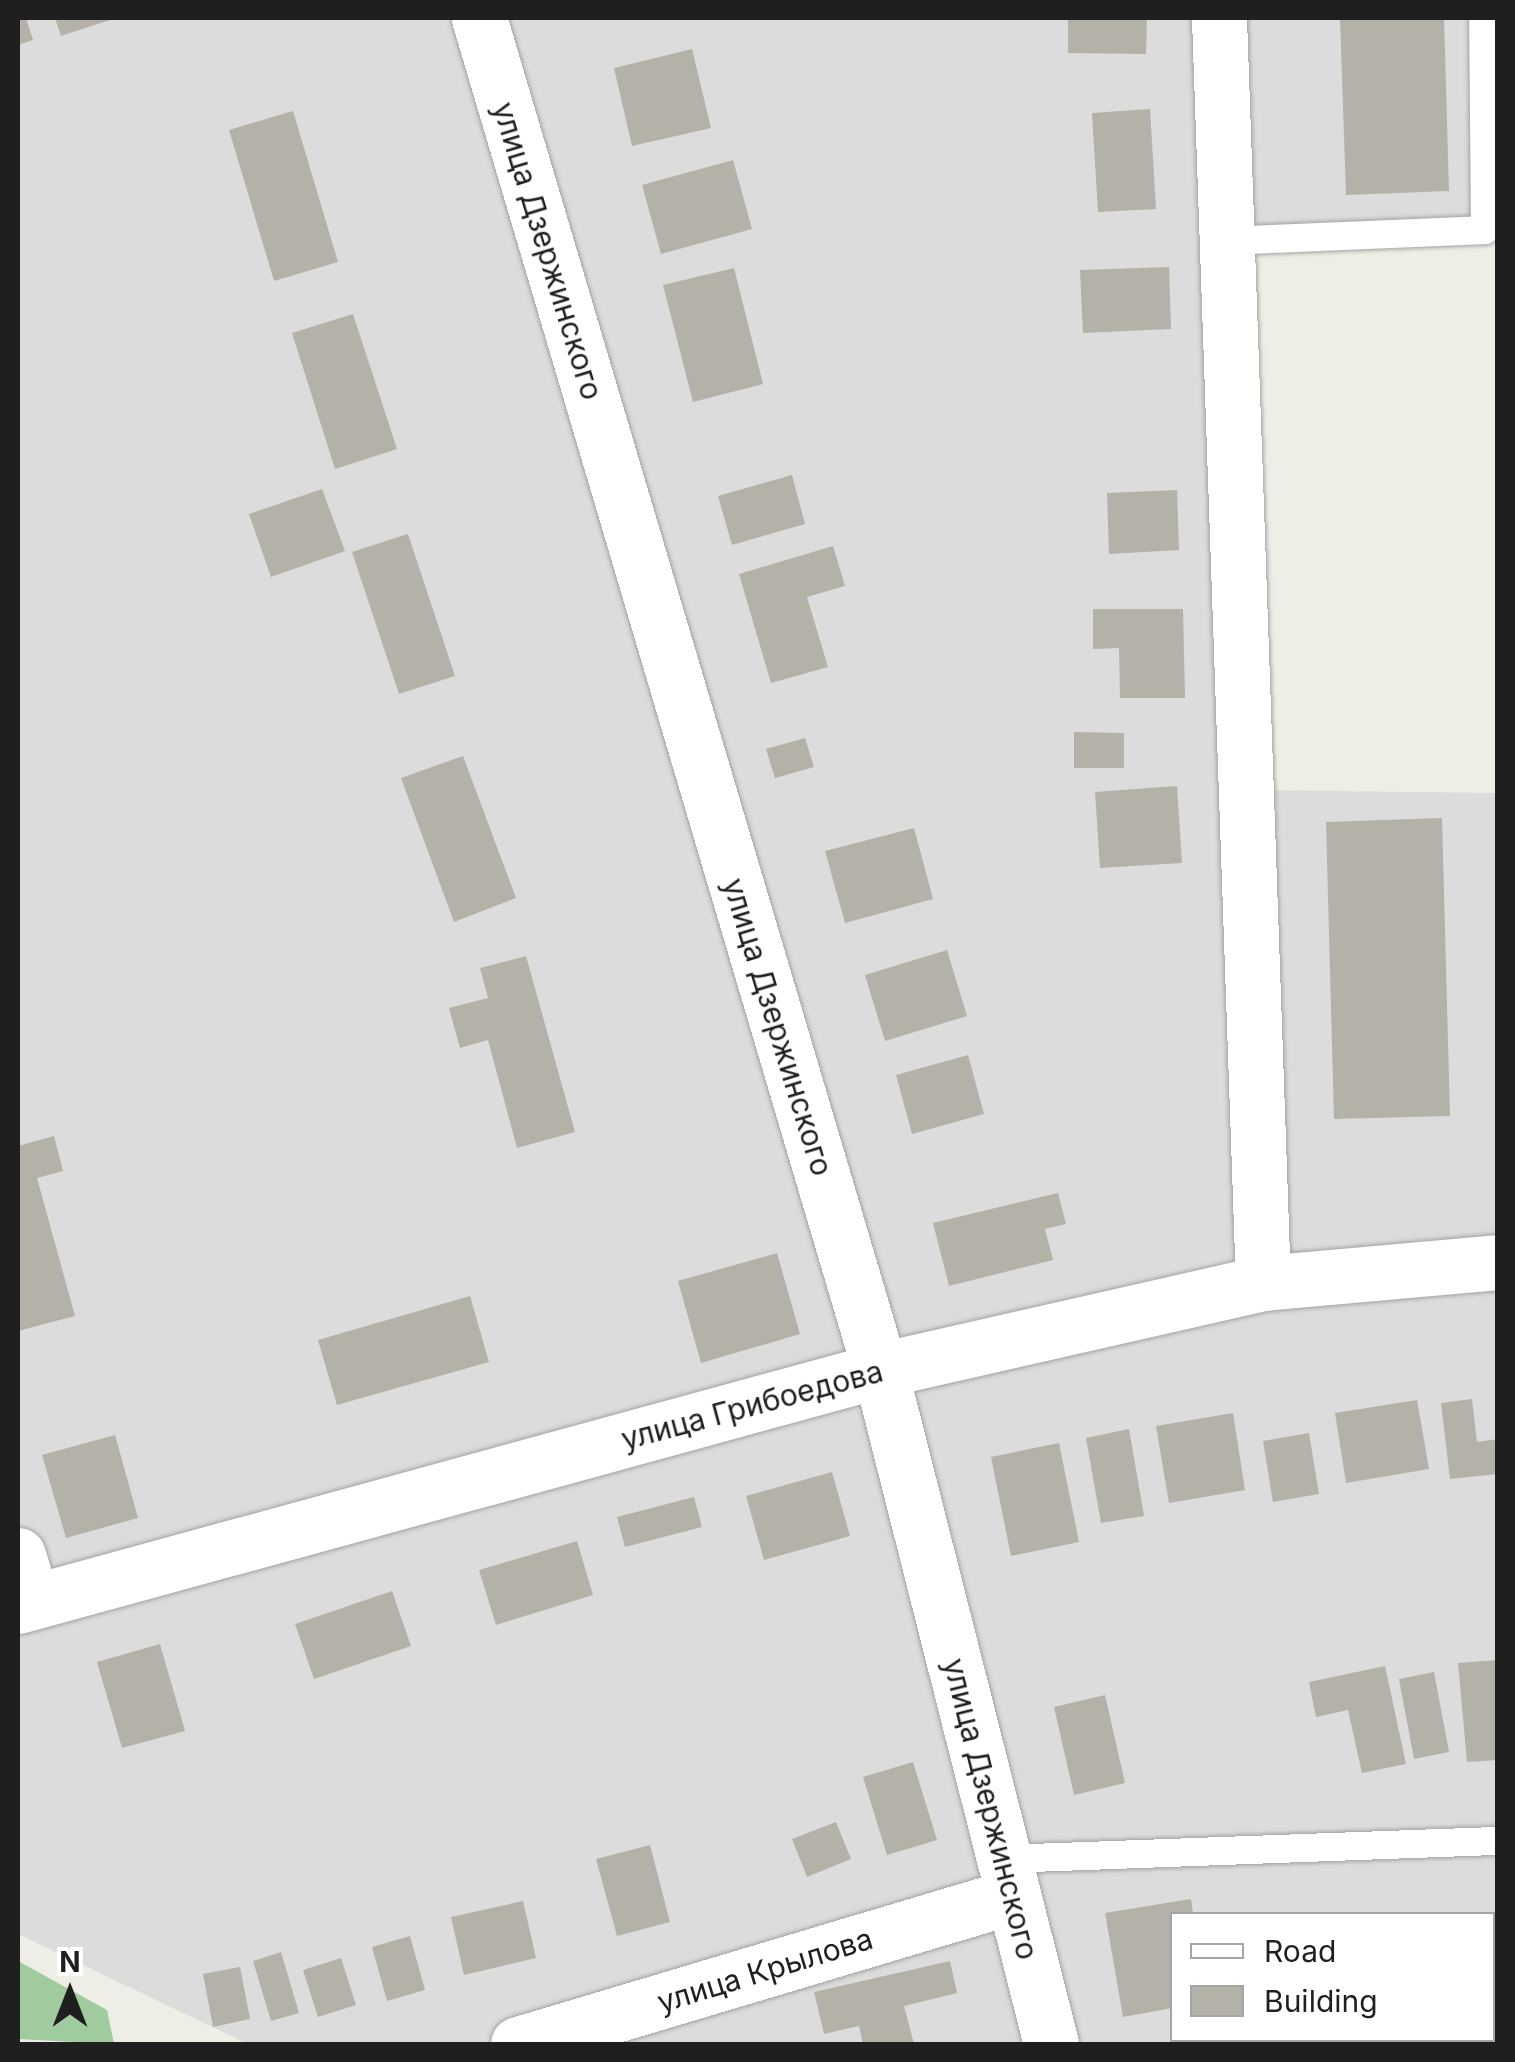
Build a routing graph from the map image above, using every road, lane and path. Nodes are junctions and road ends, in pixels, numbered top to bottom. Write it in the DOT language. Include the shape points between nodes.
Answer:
graph roads {
  1 [pos="479,18"];
  2 [pos="1219,18"];
  3 [pos="1483,18"];
  4 [pos="1226,241"];
  5 [pos="1498,1262"];
  6 [pos="1263,1282"];
  7 [pos="880,1370"];
  8 [pos="22,1587"];
  9 [pos="1498,1841"];
  10 [pos="1008,1877"];
  11 [pos="518,2044"];
  12 [pos="1052,2044"];
  1 -- 7 [label="street, улица Дзержинского"];
  2 -- 4 [label="street"];
  3 -- 4 [label="lane" via="1485,230"];
  4 -- 6 [label="street"];
  5 -- 6 [label="street, улица Грибоедова"];
  6 -- 7 [label="street, улица Грибоедова"];
  7 -- 8 [label="street, улица Грибоедова"];
  7 -- 10 [label="street, улица Дзержинского"];
  9 -- 10 [label="lane"];
  10 -- 11 [label="street, улица Крылова"];
  10 -- 12 [label="street, улица Дзержинского"];
}
